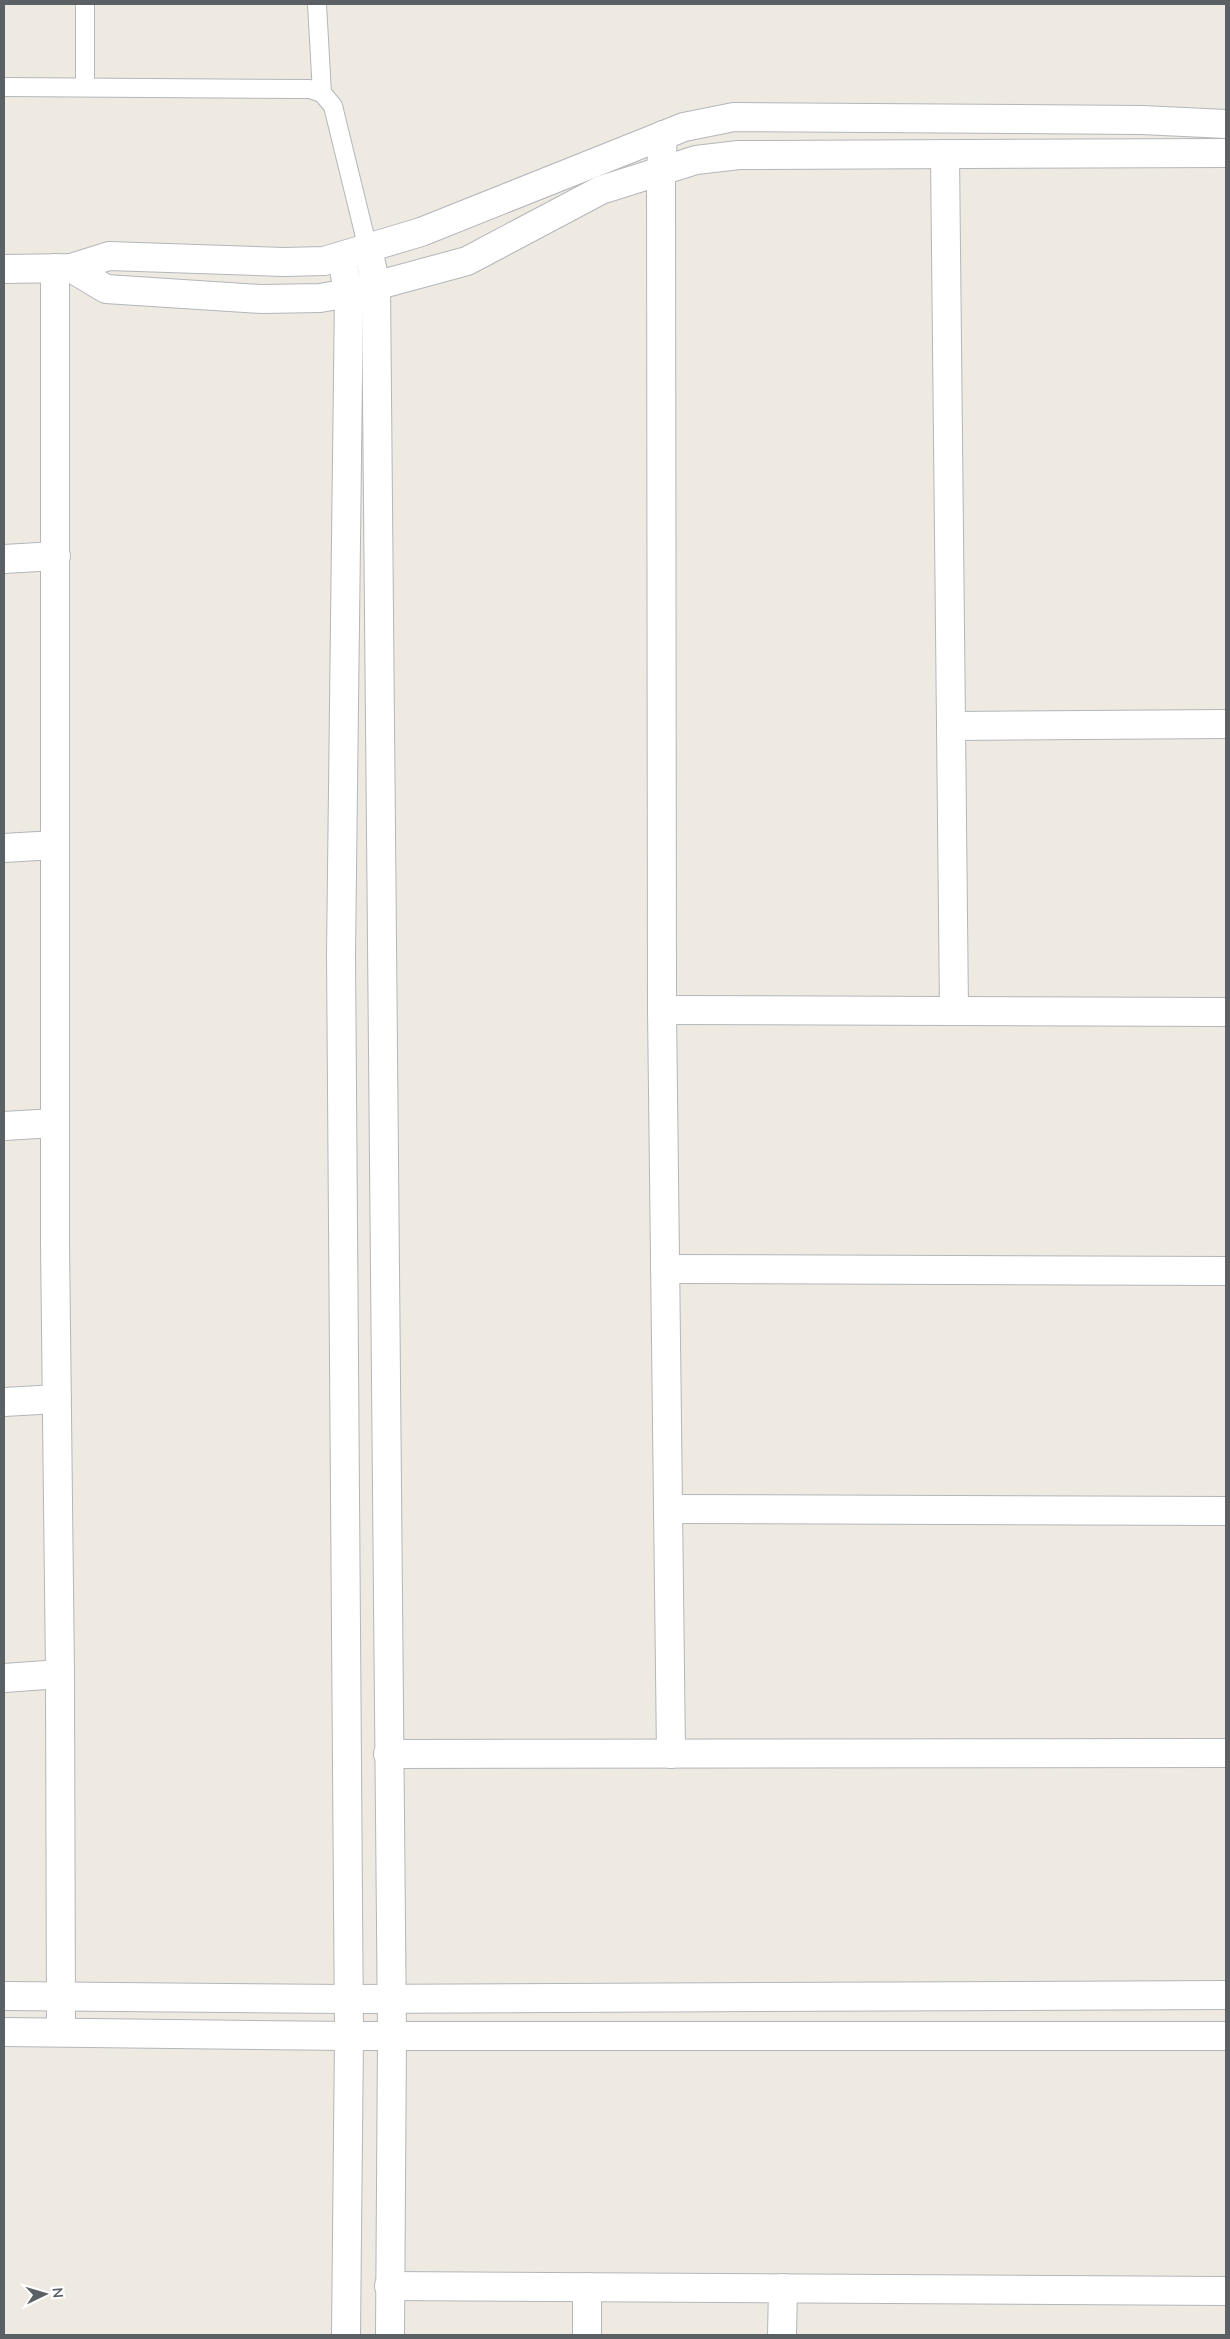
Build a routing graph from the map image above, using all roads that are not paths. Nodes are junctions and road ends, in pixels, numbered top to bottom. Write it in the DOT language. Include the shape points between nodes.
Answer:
graph roads {
  1 [pos="85,4"];
  2 [pos="317,4"];
  3 [pos="4,87"];
  4 [pos="85,87"];
  5 [pos="322,93"];
  6 [pos="1226,124"];
  7 [pos="663,135"];
  8 [pos="1226,153"];
  9 [pos="945,154"];
  10 [pos="661,171"];
  11 [pos="368,249"];
  12 [pos="341,257"];
  13 [pos="63,268"];
  14 [pos="4,269"];
  15 [pos="376,286"];
  16 [pos="349,293"];
  17 [pos="56,556"];
  18 [pos="4,559"];
  19 [pos="1226,724"];
  20 [pos="951,726"];
  21 [pos="56,845"];
  22 [pos="4,848"];
  23 [pos="662,1010"];
  24 [pos="954,1010"];
  25 [pos="1226,1012"];
  26 [pos="55,1123"];
  27 [pos="4,1126"];
  28 [pos="665,1269"];
  29 [pos="1226,1271"];
  30 [pos="57,1399"];
  31 [pos="4,1402"];
  32 [pos="668,1508"];
  33 [pos="1226,1511"];
  34 [pos="60,1674"];
  35 [pos="4,1678"];
  36 [pos="1226,1753"];
  37 [pos="388,1754"];
  38 [pos="671,1754"];
  39 [pos="1226,1994"];
  40 [pos="4,1996"];
  41 [pos="61,1997"];
  42 [pos="391,1998"];
  43 [pos="348,1999"];
  44 [pos="4,2032"];
  45 [pos="60,2032"];
  46 [pos="349,2036"];
  47 [pos="392,2036"];
  48 [pos="1226,2036"];
  49 [pos="389,2286"];
  50 [pos="587,2287"];
  51 [pos="783,2288"];
  52 [pos="1226,2291"];
  53 [pos="346,2335"];
  54 [pos="390,2335"];
  55 [pos="587,2335"];
  56 [pos="782,2335"];
  1 -- 4 [label="lane"];
  2 -- 5 [label="lane"];
  3 -- 4 [label="lane"];
  4 -- 5 [label="lane" via="310,89"];
  5 -- 11 [label="lane" via="334,106"];
  6 -- 7 [label="street" via="1142,120 734,117 684,127"];
  7 -- 10 [label="street"];
  7 -- 11 [label="street" via="421,232"];
  8 -- 9 [label="street"];
  9 -- 10 [label="street" via="738,155 696,160"];
  9 -- 20 [label="street"];
  10 -- 15 [label="street" via="601,190 467,261"];
  10 -- 23 [label="street"];
  11 -- 12 [label="street"];
  11 -- 15 [label="street"];
  12 -- 13 [label="street" via="284,262 109,256"];
  12 -- 16 [label="street"];
  13 -- 14 [label="street"];
  13 -- 16 [label="street" via="106,289 261,299 320,298"];
  13 -- 17 [label="street"];
  15 -- 16 [label="street"];
  15 -- 37 [label="street"];
  16 -- 43 [label="street" via="340,954"];
  17 -- 18 [label="street"];
  17 -- 21 [label="street"];
  19 -- 20 [label="street"];
  20 -- 24 [label="street"];
  21 -- 22 [label="street"];
  21 -- 26 [label="street"];
  23 -- 24 [label="street"];
  23 -- 28 [label="street"];
  24 -- 25 [label="street"];
  26 -- 27 [label="street"];
  26 -- 30 [label="street"];
  28 -- 29 [label="street"];
  28 -- 32 [label="street"];
  30 -- 31 [label="street"];
  30 -- 34 [label="street"];
  32 -- 33 [label="street"];
  32 -- 38 [label="street"];
  34 -- 35 [label="street"];
  34 -- 41 [label="street"];
  36 -- 38 [label="street"];
  37 -- 38 [label="street"];
  37 -- 42 [label="street"];
  39 -- 42 [label="street"];
  40 -- 41 [label="street"];
  41 -- 43 [label="street"];
  41 -- 45 [label="street"];
  42 -- 43 [label="street"];
  42 -- 47 [label="street"];
  43 -- 46 [label="street"];
  44 -- 45 [label="street"];
  45 -- 46 [label="street"];
  46 -- 47 [label="street"];
  46 -- 53 [label="street"];
  47 -- 48 [label="street"];
  47 -- 49 [label="street"];
  49 -- 50 [label="street"];
  49 -- 54 [label="street"];
  50 -- 51 [label="street"];
  50 -- 55 [label="street"];
  51 -- 52 [label="street"];
  51 -- 56 [label="street"];
}
